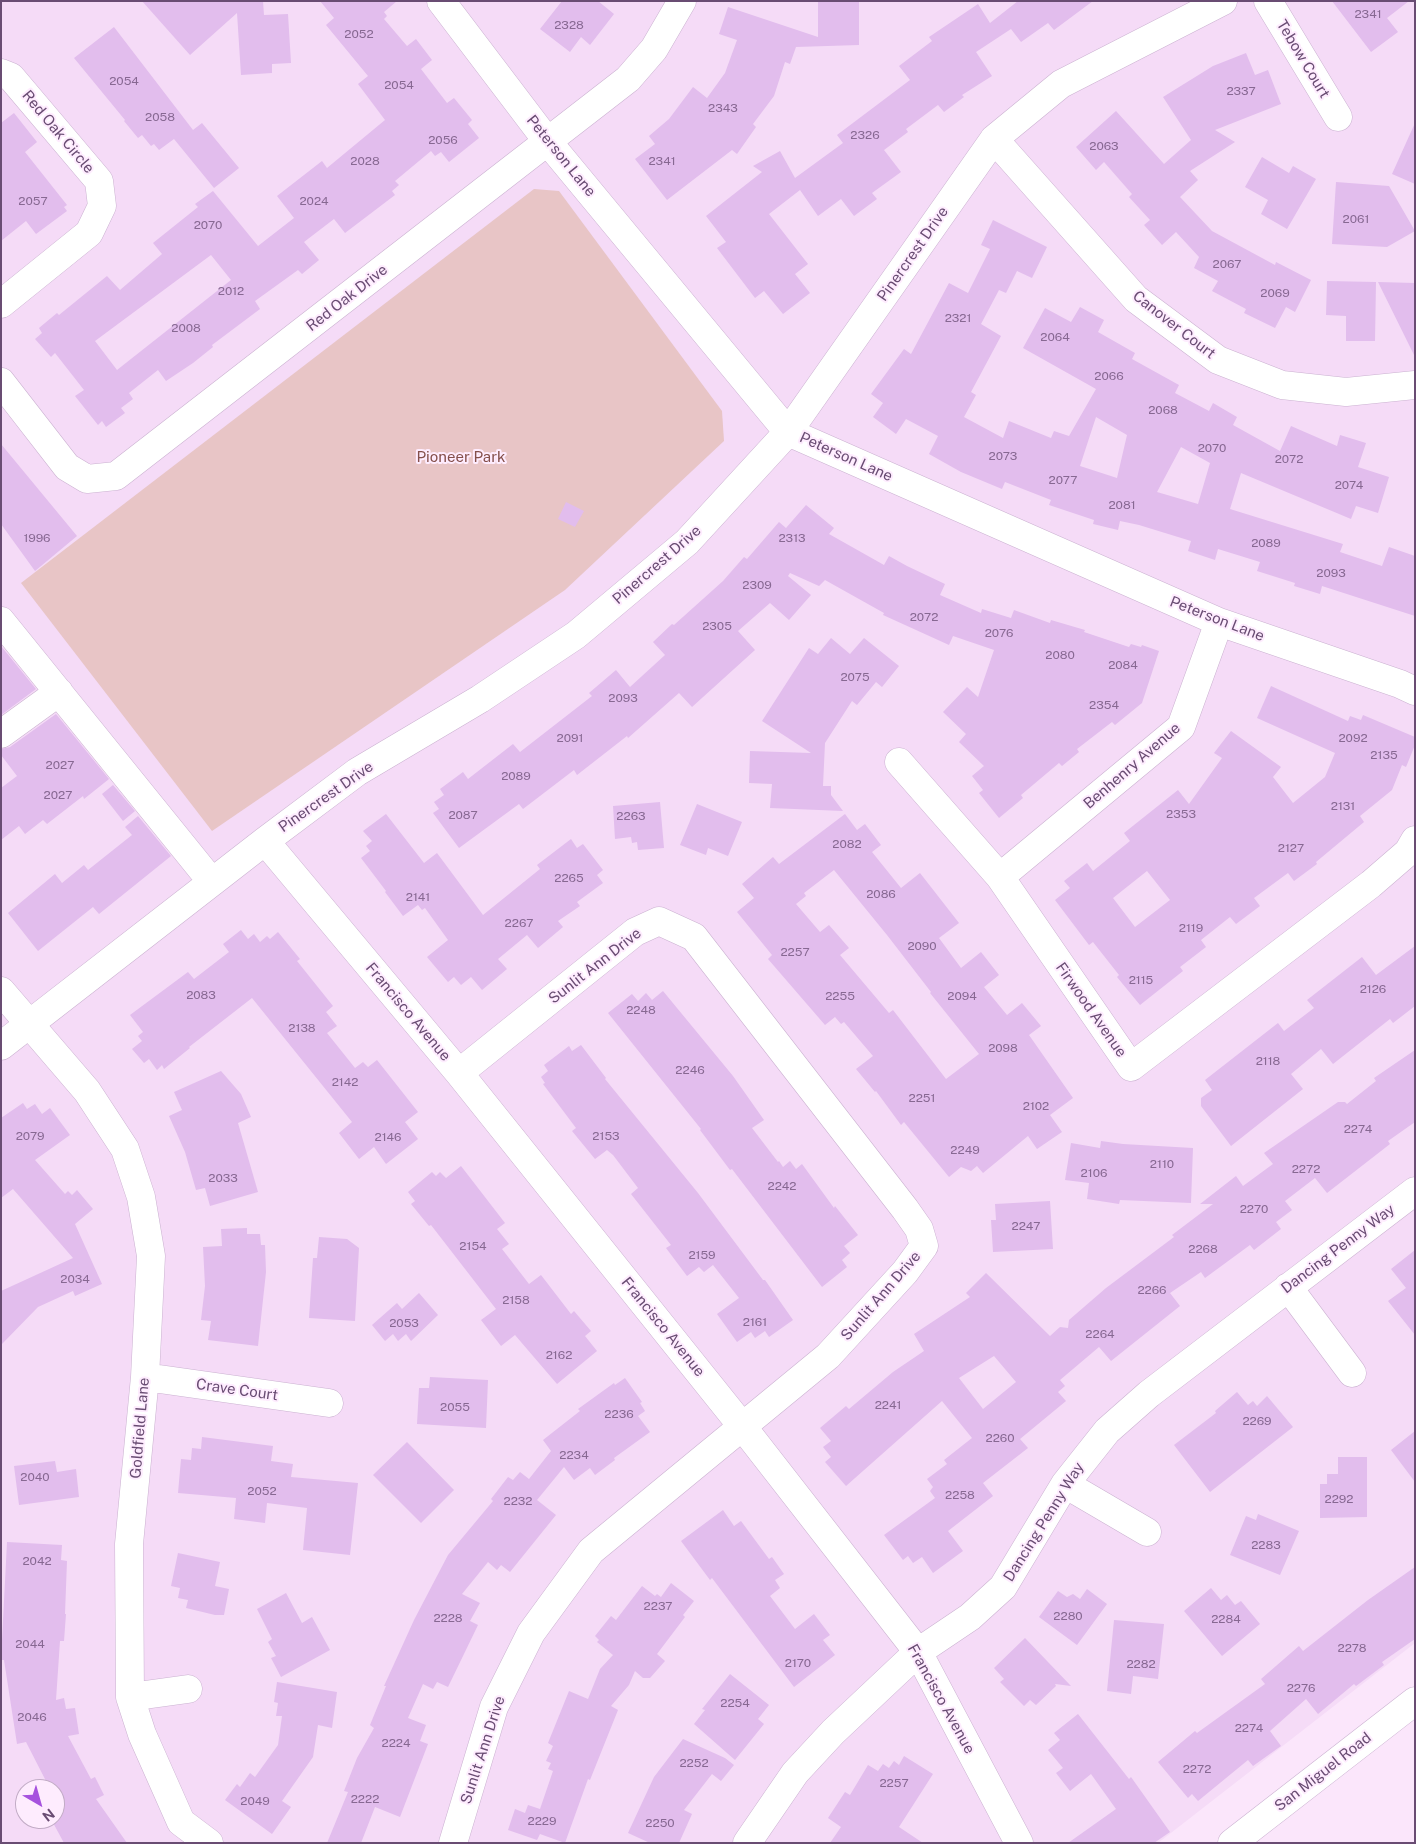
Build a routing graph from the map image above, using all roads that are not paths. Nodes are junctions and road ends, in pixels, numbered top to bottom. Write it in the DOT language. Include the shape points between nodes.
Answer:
graph roads {
  1 [pos="442,1"];
  2 [pos="682,1"];
  3 [pos="1223,1"];
  4 [pos="1268,1"];
  5 [pos="1,73"];
  6 [pos="1338,117"];
  7 [pos="994,138"];
  8 [pos="548,142"];
  9 [pos="1,304"];
  10 [pos="1,382"];
  11 [pos="1415,385"];
  12 [pos="788,432"];
  13 [pos="1,620"];
  14 [pos="1219,622"];
  15 [pos="1415,691"];
  16 [pos="59,692"];
  17 [pos="1,734"];
  18 [pos="900,762"];
  19 [pos="1415,840"];
  20 [pos="264,841"];
  21 [pos="1000,877"];
  22 [pos="212,882"];
  23 [pos="1,991"];
  24 [pos="30,1024"];
  25 [pos="1,1046"];
  26 [pos="459,1073"];
  27 [pos="1415,1191"];
  28 [pos="1288,1287"];
  29 [pos="1352,1373"];
  30 [pos="145,1378"];
  31 [pos="329,1403"];
  32 [pos="742,1426"];
  33 [pos="1065,1484"];
  34 [pos="1147,1532"];
  35 [pos="918,1652"];
  36 [pos="188,1689"];
  37 [pos="130,1697"];
  38 [pos="1415,1701"];
  39 [pos="209,1843"];
  40 [pos="453,1843"];
  41 [pos="746,1843"];
  42 [pos="1019,1843"];
  43 [pos="1232,1843"];
  1 -- 8 [label="street, Peterson Lane"];
  2 -- 8 [label="street, Red Oak Drive" via="654,49 628,79"];
  3 -- 7 [label="street, Pinercrest Drive" via="1060,84"];
  4 -- 6 [label="street, Tebow Court"];
  5 -- 9 [label="street, Red Oak Circle" via="11,77 99,181 102,206 89,233"];
  7 -- 11 [label="street, Canover Court" via="1136,299 1218,360 1282,385 1346,392"];
  7 -- 12 [label="street, Pinercrest Drive"];
  8 -- 10 [label="street, Red Oak Drive" via="116,476 87,479 67,467"];
  8 -- 12 [label="street, Peterson Lane"];
  12 -- 14 [label="street, Peterson Lane"];
  12 -- 20 [label="street, Pinercrest Drive" via="687,542 576,635 480,699 357,772"];
  13 -- 16 [label="street"];
  14 -- 15 [label="street, Peterson Lane"];
  14 -- 21 [label="street, Benhenry Avenue" via="1181,727"];
  16 -- 17 [label="street"];
  16 -- 22 [label="street"];
  18 -- 21 [label="street, Firwood Avenue"];
  19 -- 21 [label="street, Firwood Avenue" via="1408,852 1371,884 1131,1067"];
  20 -- 22 [label="street, Pinercrest Drive"];
  20 -- 26 [label="street, Francisco Avenue"];
  22 -- 24 [label="street, Pinercrest Drive"];
  23 -- 24 [label="street, Goldfield Lane"];
  24 -- 25 [label="street, Pinercrest Drive"];
  24 -- 30 [label="street, Goldfield Lane" via="87,1091 125,1149 141,1197 151,1256"];
  26 -- 32 [label="street, Francisco Avenue"];
  26 -- 32 [label="street, Sunlit Ann Drive" via="635,932 659,921 694,937 905,1208 919,1229 924,1246 905,1272 828,1356"];
  27 -- 28 [label="street, Dancing Penny Way"];
  28 -- 29 [label="street"];
  28 -- 33 [label="street, Dancing Penny Way" via="1106,1431"];
  30 -- 31 [label="street, Crave Court"];
  30 -- 37 [label="street, Goldfield Lane" via="129,1544"];
  32 -- 35 [label="street, Francisco Avenue"];
  32 -- 40 [label="street, Sunlit Ann Drive" via="591,1551 531,1633 494,1708"];
  33 -- 34 [label="street"];
  33 -- 35 [label="street, Dancing Penny Way" via="1003,1587 970,1617"];
  35 -- 41 [label="street, Dancing Penny Way" via="794,1773"];
  35 -- 42 [label="street, Francisco Avenue"];
  36 -- 37 [label="street"];
  37 -- 39 [label="street, Goldfield Lane" via="142,1734 181,1822"];
  38 -- 43 [label="street, San Miguel Road"];
}
